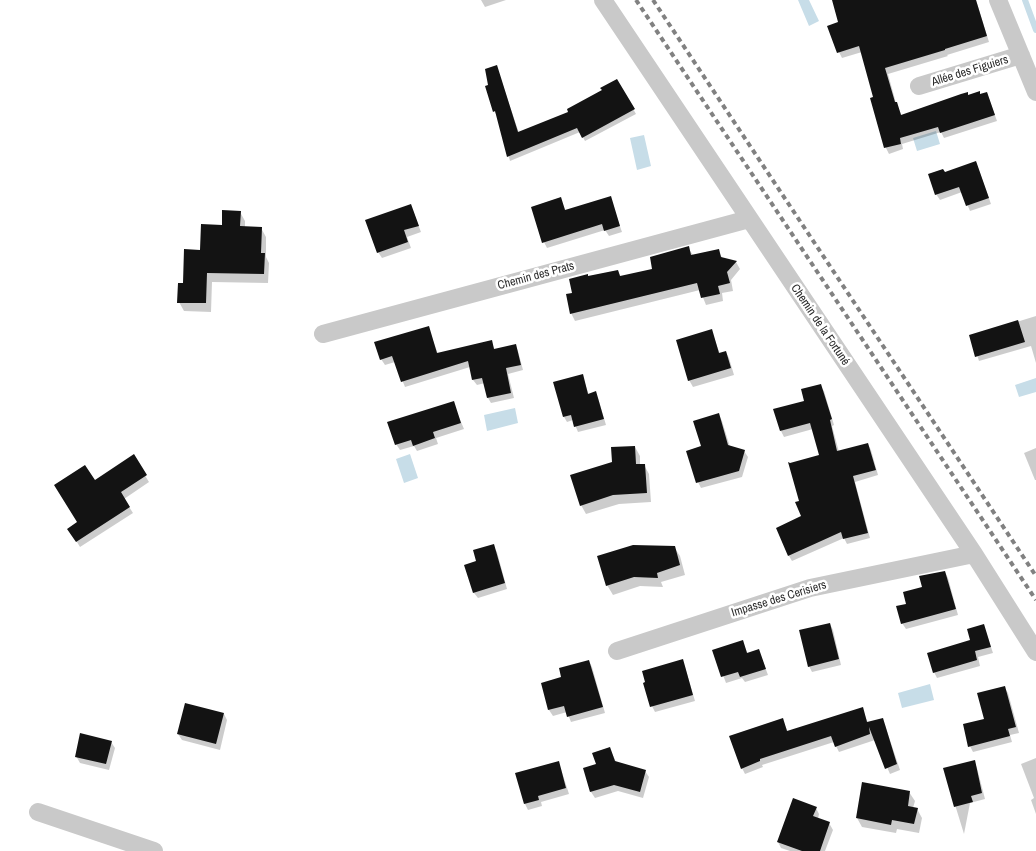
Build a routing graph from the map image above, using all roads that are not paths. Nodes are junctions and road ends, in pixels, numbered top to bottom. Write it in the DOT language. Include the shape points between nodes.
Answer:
graph roads {
  1 [pos="603,0"];
  2 [pos="998,0"];
  3 [pos="1021,55"];
  4 [pos="919,86"];
  5 [pos="1036,92"];
  6 [pos="749,218"];
  7 [pos="323,334"];
  8 [pos="974,554"];
  9 [pos="617,651"];
  10 [pos="1036,652"];
  11 [pos="38,812"];
  12 [pos="154,851"];
  1 -- 6 [label="street, Chemin de la Fortuné"];
  2 -- 3 [label="street"];
  3 -- 4 [label="street, Allée des Figuiers"];
  3 -- 5 [label="street"];
  6 -- 7 [label="street, Chemin des Prats"];
  6 -- 8 [label="street, Chemin de la Fortuné"];
  8 -- 9 [label="street, Impasse des Cerisiers" via="810,588"];
  8 -- 10 [label="street, Chemin de la Fortuné"];
  11 -- 12 [label="street"];
}
